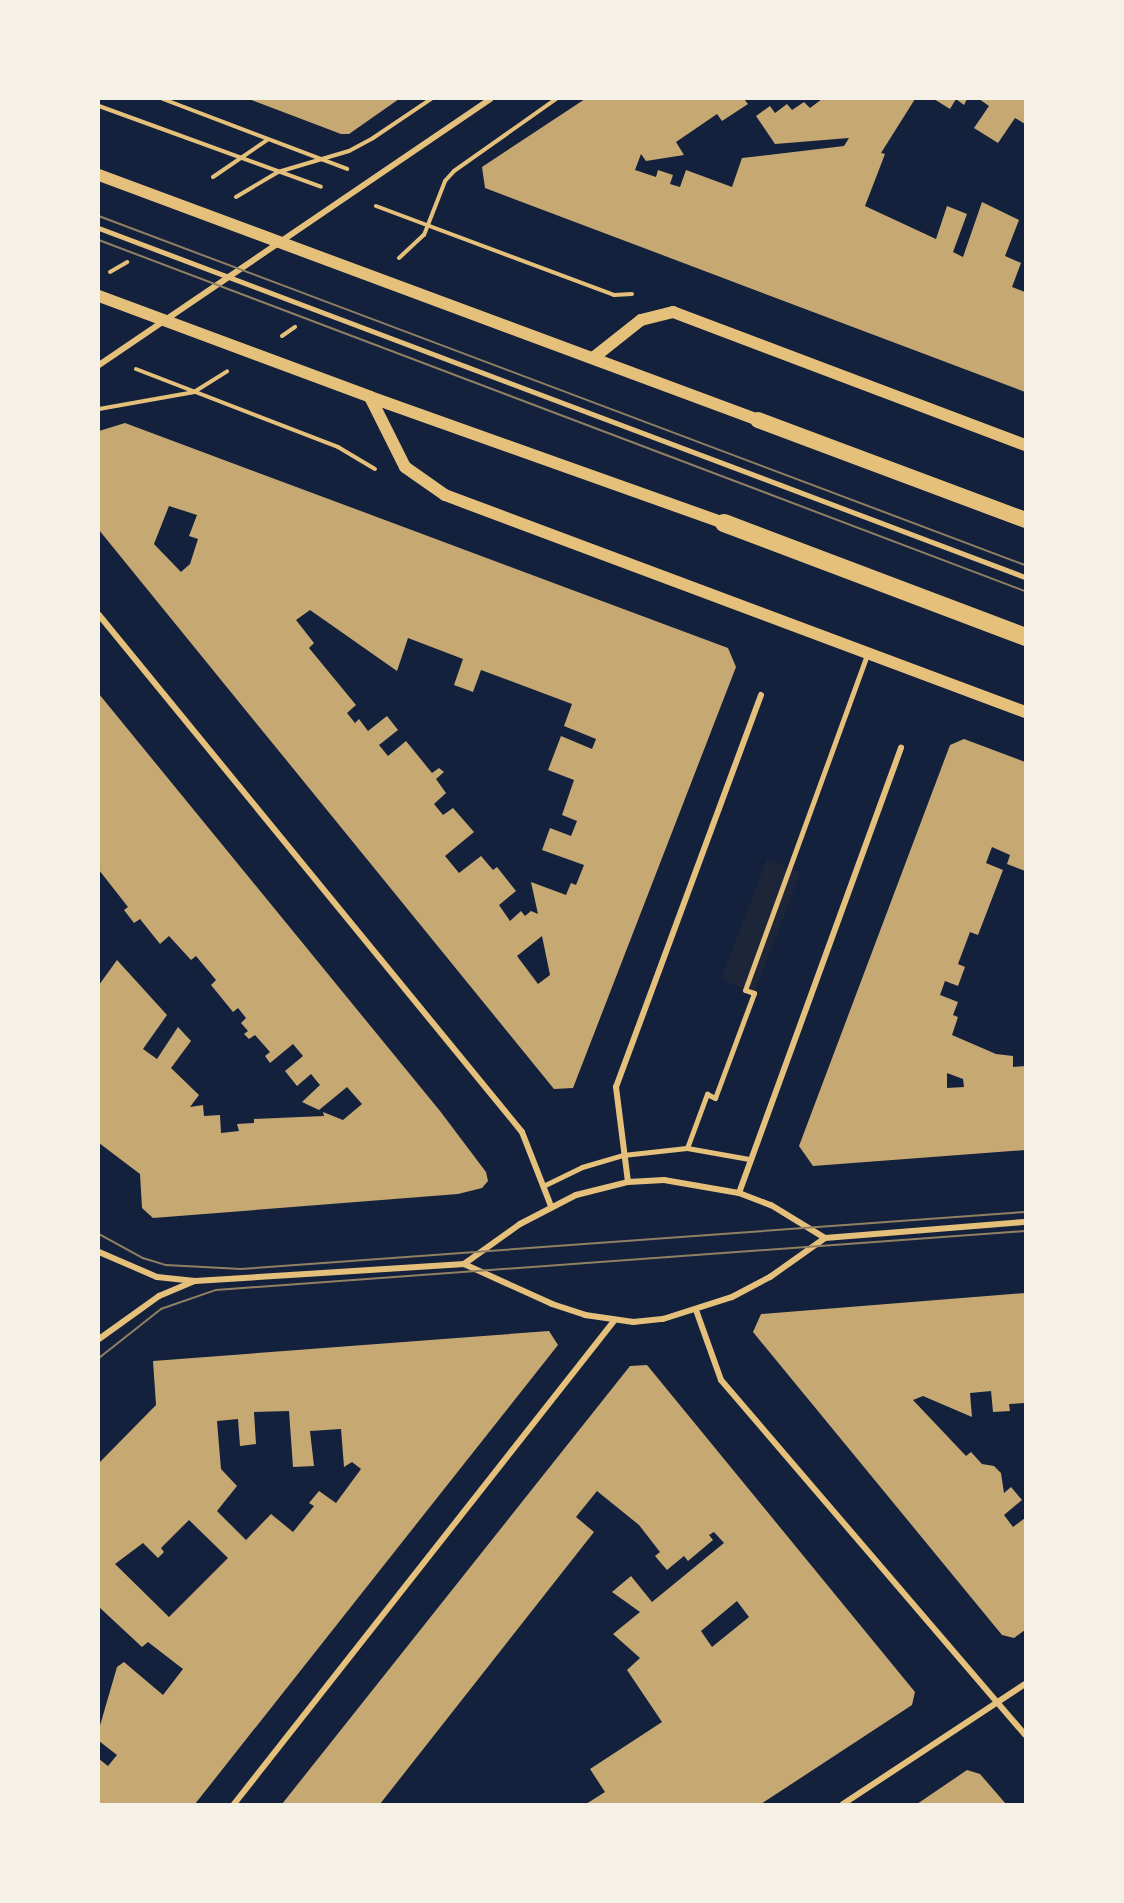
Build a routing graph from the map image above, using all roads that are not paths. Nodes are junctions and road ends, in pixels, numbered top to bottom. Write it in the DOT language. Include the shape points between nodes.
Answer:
graph roads {
  1 [pos="490,99"];
  2 [pos="99,175"];
  3 [pos="99,228"];
  4 [pos="282,242"];
  5 [pos="228,278"];
  6 [pos="99,296"];
  7 [pos="163,321"];
  8 [pos="593,358"];
  9 [pos="99,365"];
  10 [pos="370,397"];
  11 [pos="758,420"];
  12 [pos="1025,445"];
  13 [pos="1025,520"];
  14 [pos="724,523"];
  15 [pos="1025,577"];
  16 [pos="99,615"];
  17 [pos="1025,637"];
  18 [pos="868,652"];
  19 [pos="761,695"];
  20 [pos="1025,712"];
  21 [pos="900,748"];
  22 [pos="687,1148"];
  23 [pos="622,1155"];
  24 [pos="749,1160"];
  25 [pos="627,1182"];
  26 [pos="543,1186"];
  27 [pos="739,1193"];
  28 [pos="551,1206"];
  29 [pos="1025,1222"];
  30 [pos="825,1238"];
  31 [pos="99,1252"];
  32 [pos="464,1264"];
  33 [pos="195,1281"];
  34 [pos="696,1310"];
  35 [pos="614,1321"];
  36 [pos="99,1339"];
  37 [pos="1025,1684"];
  38 [pos="998,1702"];
  39 [pos="1025,1735"];
  40 [pos="234,1804"];
  41 [pos="843,1804"];
  1 -- 4 [label="street"];
  2 -- 4 [label="main road"];
  3 -- 5 [label="lane"];
  4 -- 5 [label="street"];
  4 -- 8 [label="main road"];
  5 -- 7 [label="street"];
  5 -- 15 [label="lane"];
  6 -- 7 [label="main road"];
  7 -- 9 [label="street"];
  7 -- 10 [label="main road"];
  8 -- 11 [label="main road"];
  8 -- 12 [label="main road" via="641,320 673,312"];
  10 -- 14 [label="main road"];
  10 -- 18 [label="main road" via="405,467 445,495"];
  11 -- 13 [label="highway"];
  14 -- 17 [label="highway"];
  16 -- 26 [label="street" via="522,1132"];
  18 -- 20 [label="main road"];
  18 -- 22 [label="street" via="745,990 754,993 715,1098 707,1094"];
  19 -- 23 [label="street" via="616,1087"];
  21 -- 24 [label="street"];
  22 -- 23 [label="street"];
  22 -- 24 [label="street"];
  23 -- 25 [label="street"];
  23 -- 26 [label="street"];
  24 -- 27 [label="street"];
  25 -- 27 [label="street" via="690,1182"];
  25 -- 28 [label="street"];
  26 -- 28 [label="street"];
  27 -- 30 [label="street" via="771,1205"];
  28 -- 32 [label="street"];
  29 -- 30 [label="street"];
  30 -- 34 [label="street" via="770,1277"];
  31 -- 33 [label="street" via="157,1277"];
  32 -- 33 [label="street"];
  32 -- 35 [label="street" via="552,1304"];
  33 -- 36 [label="street" via="159,1296"];
  34 -- 35 [label="street" via="663,1319"];
  34 -- 38 [label="street" via="721,1380"];
  35 -- 40 [label="street"];
  37 -- 38 [label="street"];
  38 -- 39 [label="street"];
  38 -- 41 [label="street"];
}
